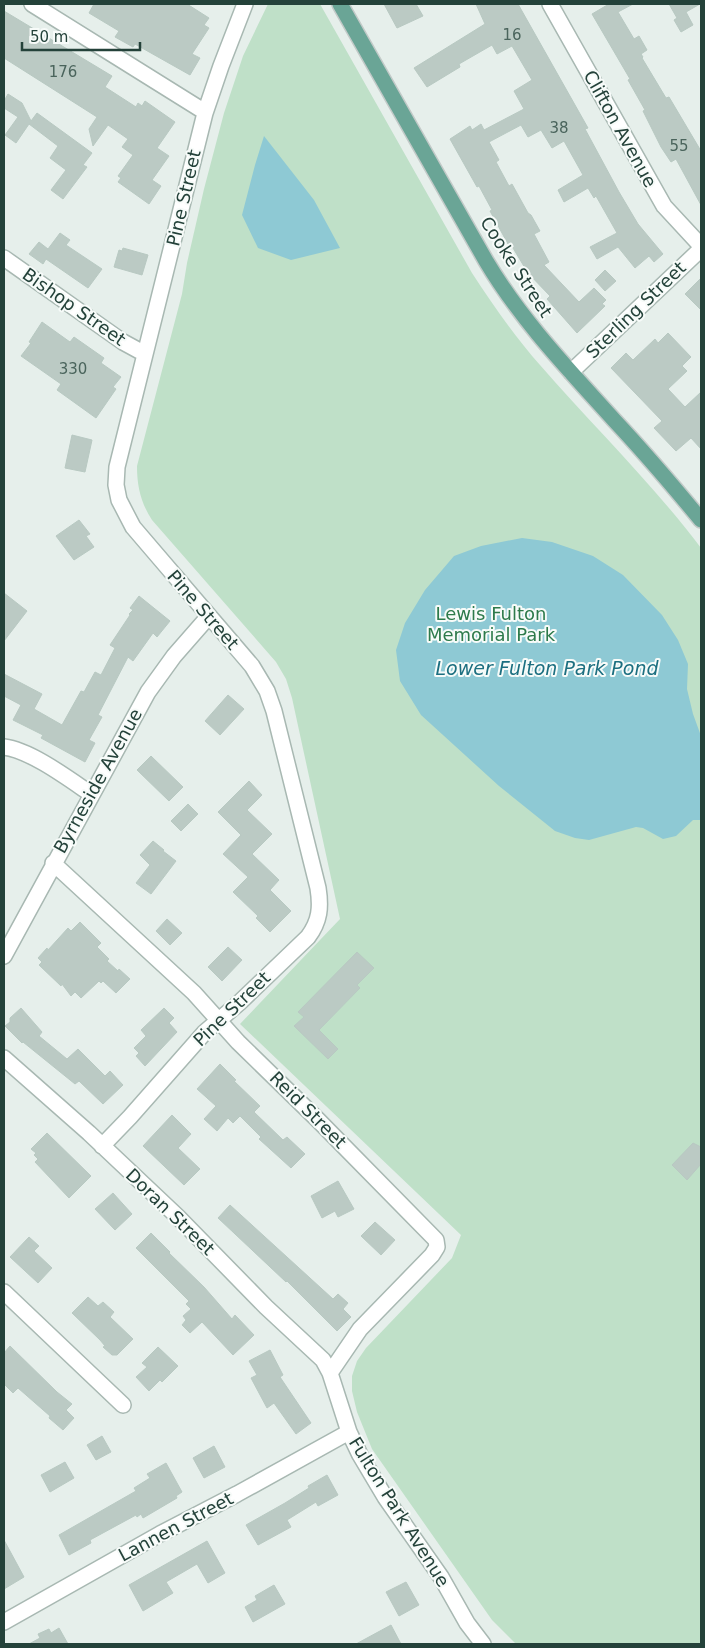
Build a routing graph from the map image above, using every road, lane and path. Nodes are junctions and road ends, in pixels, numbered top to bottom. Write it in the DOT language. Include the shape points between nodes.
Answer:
graph roads {
  1 [pos="32,4"];
  2 [pos="245,4"];
  3 [pos="550,4"];
  4 [pos="344,5"];
  5 [pos="205,112"];
  6 [pos="701,247"];
  7 [pos="4,258"];
  8 [pos="145,354"];
  9 [pos="571,372"];
  10 [pos="701,520"];
  11 [pos="208,616"];
  12 [pos="4,747"];
  13 [pos="91,794"];
  14 [pos="53,863"];
  15 [pos="4,956"];
  16 [pos="218,1020"];
  17 [pos="4,1058"];
  18 [pos="102,1146"];
  19 [pos="4,1292"];
  20 [pos="330,1373"];
  21 [pos="123,1405"];
  22 [pos="349,1432"];
  23 [pos="4,1622"];
  24 [pos="474,1641"];
  1 -- 5 [label="street"];
  2 -- 5 [label="street, Pine Street"];
  3 -- 6 [label="street, Clifton Avenue" via="664,206"];
  4 -- 9 [label="main road, Cooke Street" via="496,277 532,328"];
  5 -- 8 [label="street, Pine Street"];
  6 -- 9 [label="street, Sterling Street"];
  7 -- 8 [label="street, Bishop Street"];
  8 -- 11 [label="street, Pine Street" via="117,467 119,500 136,533"];
  9 -- 10 [label="main road, Cooke Street"];
  11 -- 13 [label="street, Byrneside Avenue" via="148,692"];
  11 -- 16 [label="street, Pine Street" via="252,666 267,692 278,724 321,907 316,925 308,937"];
  12 -- 13 [label="street" via="34,759"];
  13 -- 14 [label="street, Byrneside Avenue"];
  14 -- 15 [label="street, Byrneside Avenue"];
  14 -- 16 [label="street, Reid Street" via="194,993"];
  16 -- 18 [label="street, Pine Street"];
  16 -- 20 [label="street, Reid Street" via="436,1240 437,1246 432,1255 360,1329"];
  17 -- 18 [label="street, Doran Street"];
  18 -- 20 [label="street, Doran Street" via="318,1356"];
  19 -- 21 [label="street"];
  20 -- 22 [label="street, Fulton Park Avenue"];
  22 -- 23 [label="street, Lannen Street"];
  22 -- 24 [label="street, Fulton Park Avenue" via="371,1475 441,1577"];
}
